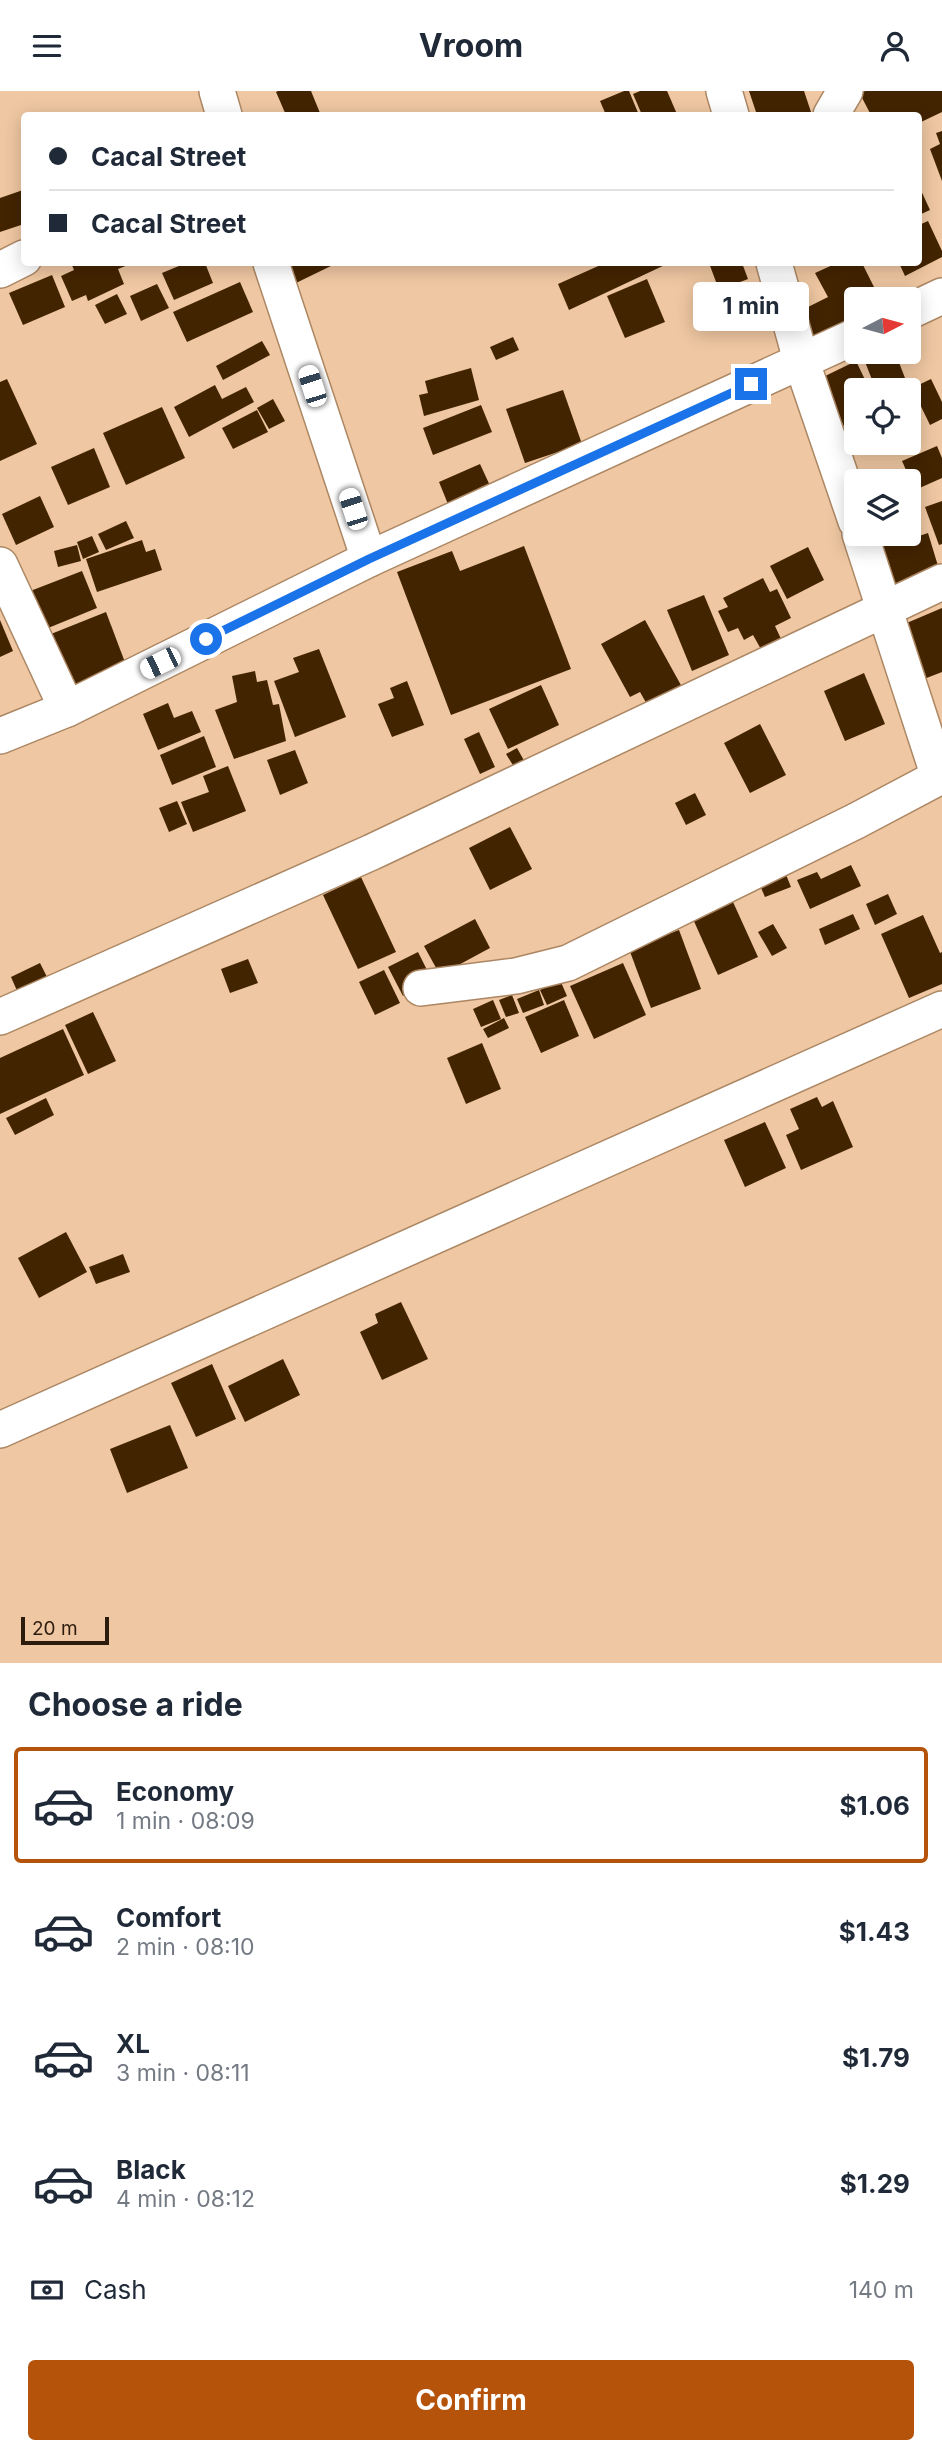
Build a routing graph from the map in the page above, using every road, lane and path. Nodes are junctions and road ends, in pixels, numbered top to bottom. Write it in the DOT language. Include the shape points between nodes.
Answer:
graph roads {
  1 [pos="217,91"];
  2 [pos="724,91"];
  3 [pos="845,91"];
  4 [pos="223,112"];
  5 [pos="731,112"];
  6 [pos="833,112"];
  7 [pos="21,259"];
  8 [pos="272,266"];
  9 [pos="775,266"];
  10 [pos="0,269"];
  11 [pos="942,296"];
  12 [pos="921,305"];
  13 [pos="844,340"];
  14 [pos="801,360"];
  15 [pos="844,486"];
  16 [pos="864,546"];
  17 [pos="369,559"];
  18 [pos="0,565"];
  19 [pos="942,582"];
  20 [pos="885,608"];
  21 [pos="67,709"];
  22 [pos="0,736"];
  23 [pos="940,776"];
  24 [pos="421,988"];
  25 [pos="942,1009"];
  26 [pos="0,1017"];
  27 [pos="0,1430"];
  1 -- 4 [label="street"];
  2 -- 5 [label="street"];
  3 -- 6 [label="street"];
  7 -- 10 [label="street"];
  8 -- 17 [label="street"];
  9 -- 14 [label="street"];
  11 -- 12 [label="street"];
  13 -- 14 [label="street"];
  14 -- 15 [label="street"];
  14 -- 17 [label="street"];
  16 -- 20 [label="street"];
  17 -- 21 [label="street"];
  18 -- 21 [label="street"];
  19 -- 20 [label="street"];
  20 -- 23 [label="street"];
  20 -- 26 [label="street" via="372,852"];
  21 -- 22 [label="street"];
  23 -- 24 [label="street" via="568,963 516,976"];
  25 -- 27 [label="street"];
}
